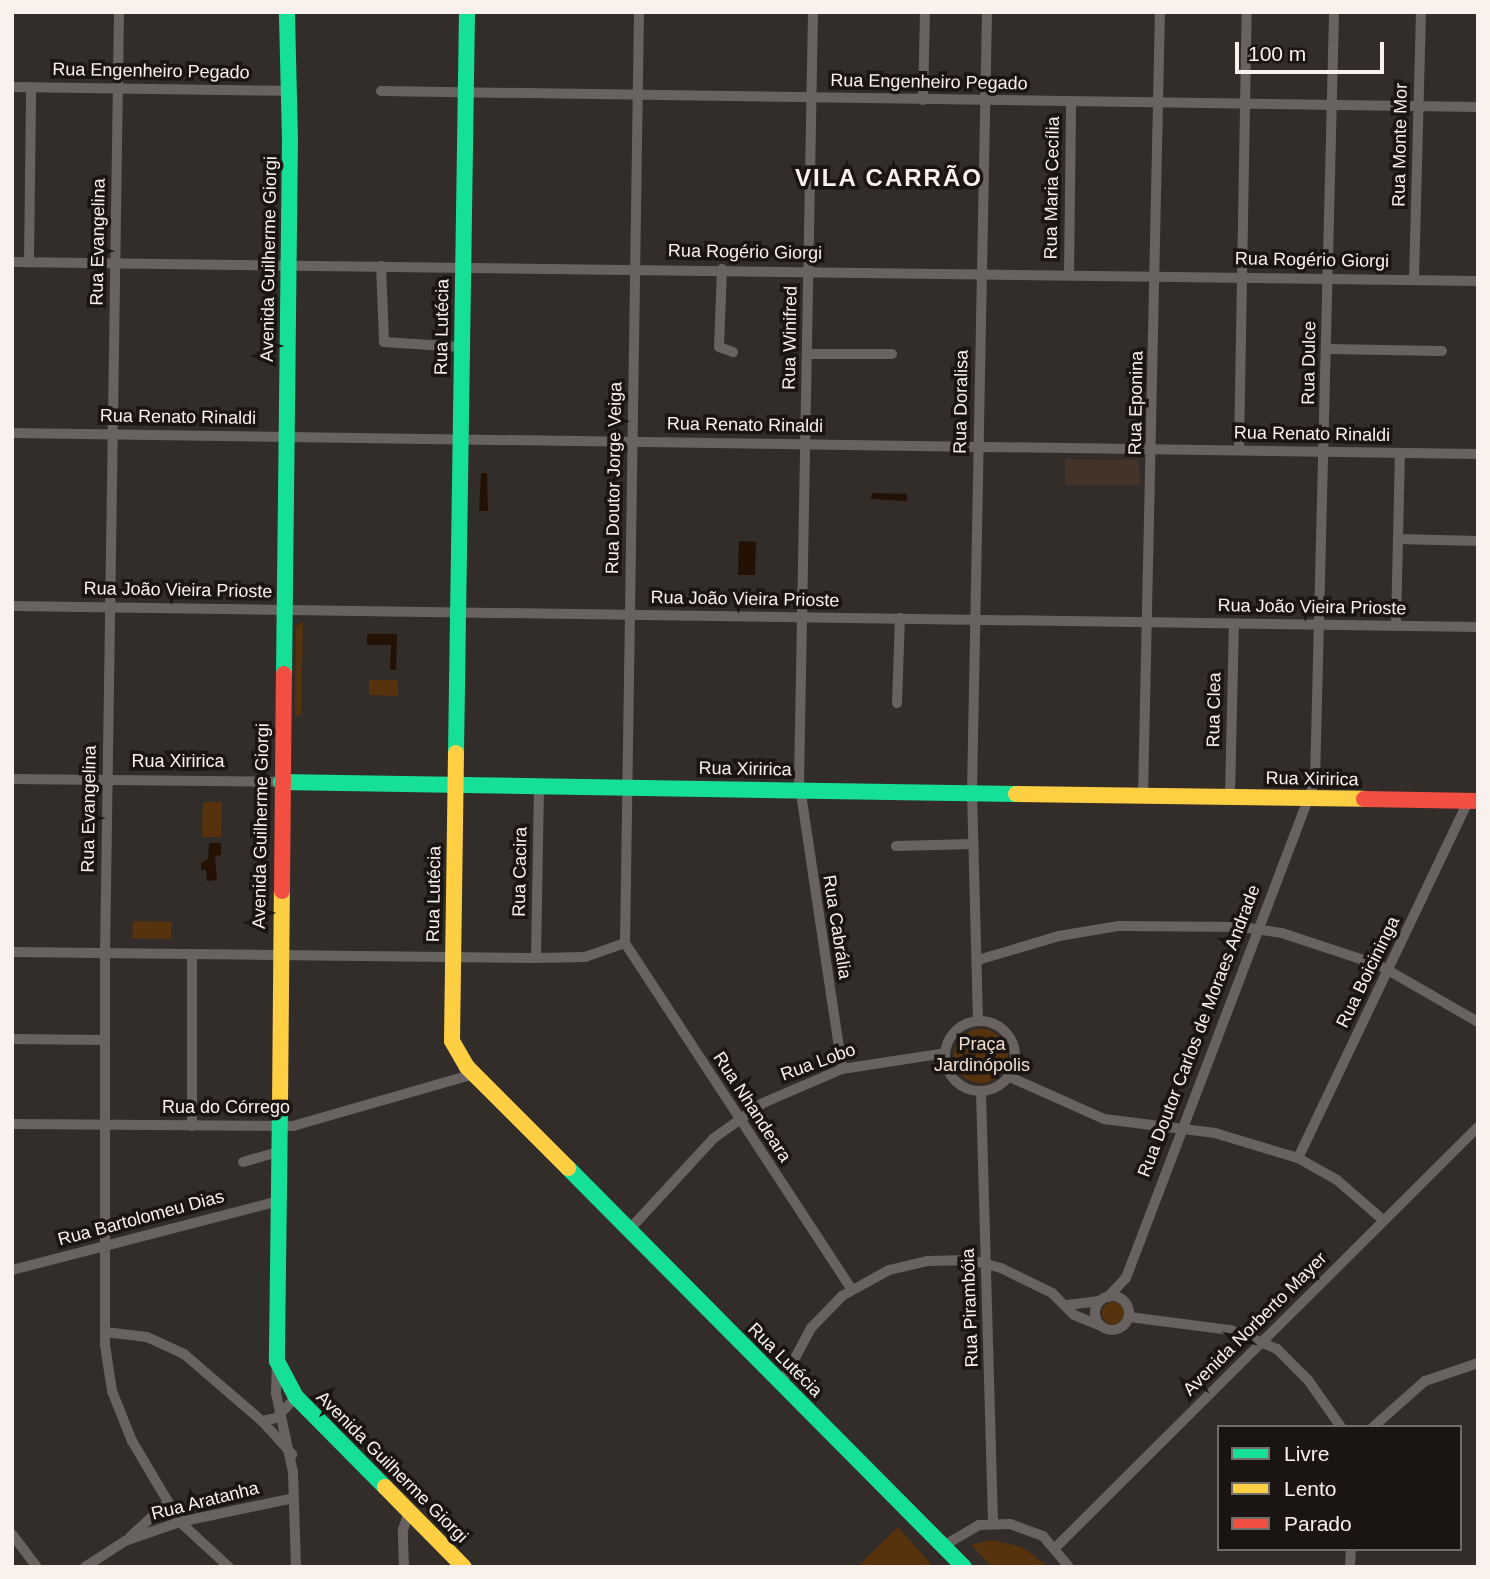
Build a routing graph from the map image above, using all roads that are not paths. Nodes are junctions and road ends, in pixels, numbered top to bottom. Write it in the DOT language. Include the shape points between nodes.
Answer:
graph roads {
  1 [pos="119,12"];
  2 [pos="287,12"];
  3 [pos="467,12"];
  4 [pos="639,12"];
  5 [pos="813,12"];
  6 [pos="987,12"];
  7 [pos="1160,12"];
  8 [pos="1247,12"];
  9 [pos="1334,12"];
  10 [pos="1421,12"];
  11 [pos="925,15"];
  12 [pos="12,87"];
  13 [pos="31,87"];
  14 [pos="117,87"];
  15 [pos="289,91"];
  16 [pos="381,91"];
  17 [pos="465,92"];
  18 [pos="637,95"];
  19 [pos="811,98"];
  20 [pos="923,100"];
  21 [pos="985,100"];
  22 [pos="1071,102"];
  23 [pos="1159,103"];
  24 [pos="1245,104"];
  25 [pos="1332,105"];
  26 [pos="1418,107"];
  27 [pos="1478,107"];
  28 [pos="12,262"];
  29 [pos="29,262"];
  30 [pos="115,263"];
  31 [pos="288,264"];
  32 [pos="381,265"];
  33 [pos="462,267"];
  34 [pos="635,268"];
  35 [pos="722,269"];
  36 [pos="809,270"];
  37 [pos="982,273"];
  38 [pos="1069,274"];
  39 [pos="1155,276"];
  40 [pos="1242,277"];
  41 [pos="1328,278"];
  42 [pos="1414,279"];
  43 [pos="1478,281"];
  44 [pos="461,346"];
  45 [pos="1326,349"];
  46 [pos="1442,351"];
  47 [pos="733,352"];
  48 [pos="808,354"];
  49 [pos="892,354"];
  50 [pos="12,433"];
  51 [pos="112,434"];
  52 [pos="286,436"];
  53 [pos="459,439"];
  54 [pos="632,441"];
  55 [pos="805,444"];
  56 [pos="978,446"];
  57 [pos="1152,448"];
  58 [pos="1239,450"];
  59 [pos="1324,452"];
  60 [pos="1400,453"];
  61 [pos="1478,454"];
  62 [pos="1398,540"];
  63 [pos="1478,541"];
  64 [pos="12,606"];
  65 [pos="109,607"];
  66 [pos="283,609"];
  67 [pos="457,611"];
  68 [pos="629,615"];
  69 [pos="802,617"];
  70 [pos="900,618"];
  71 [pos="974,619"];
  72 [pos="1147,622"];
  73 [pos="1234,624"];
  74 [pos="1321,625"];
  75 [pos="1396,626"];
  76 [pos="1478,627"];
  77 [pos="897,703"];
  78 [pos="12,779"];
  79 [pos="107,780"];
  80 [pos="281,782"];
  81 [pos="455,785"];
  82 [pos="539,786"];
  83 [pos="626,786"];
  84 [pos="799,790"];
  85 [pos="972,792"];
  86 [pos="1143,795"];
  87 [pos="1230,796"];
  88 [pos="1308,798"];
  89 [pos="1474,801"];
  90 [pos="973,844"];
  91 [pos="896,846"];
  92 [pos="1256,929"];
  93 [pos="625,943"];
  94 [pos="12,952"];
  95 [pos="104,953"];
  96 [pos="192,954"];
  97 [pos="278,955"];
  98 [pos="453,957"];
  99 [pos="536,958"];
  100 [pos="978,960"];
  101 [pos="1388,970"];
  102 [pos="978,1021"];
  103 [pos="1478,1022"];
  104 [pos="12,1039"];
  105 [pos="105,1040"];
  106 [pos="945,1053"];
  107 [pos="842,1069"];
  108 [pos="474,1074"];
  109 [pos="1010,1077"];
  110 [pos="981,1092"];
  111 [pos="738,1119"];
  112 [pos="105,1123"];
  113 [pos="12,1124"];
  114 [pos="192,1126"];
  115 [pos="279,1126"];
  116 [pos="1478,1127"];
  117 [pos="1179,1129"];
  118 [pos="279,1152"];
  119 [pos="1298,1158"];
  120 [pos="243,1162"];
  121 [pos="279,1201"];
  122 [pos="1383,1220"];
  123 [pos="629,1230"];
  124 [pos="105,1246"];
  125 [pos="986,1263"];
  126 [pos="12,1270"];
  127 [pos="1126,1278"];
  128 [pos="851,1289"];
  129 [pos="1104,1299"];
  130 [pos="1067,1306"];
  131 [pos="1129,1312"];
  132 [pos="1099,1325"];
  133 [pos="105,1332"];
  134 [pos="1264,1343"];
  135 [pos="1478,1363"];
  136 [pos="282,1384"];
  137 [pos="781,1384"];
  138 [pos="296,1397"];
  139 [pos="281,1412"];
  140 [pos="262,1421"];
  141 [pos="1340,1425"];
  142 [pos="1375,1425"];
  143 [pos="292,1454"];
  144 [pos="294,1499"];
  145 [pos="167,1503"];
  146 [pos="409,1512"];
  147 [pos="180,1522"];
  148 [pos="993,1523"];
  149 [pos="12,1534"];
  150 [pos="125,1541"];
  151 [pos="943,1546"];
  152 [pos="1056,1547"];
  153 [pos="37,1567"];
  154 [pos="85,1567"];
  155 [pos="229,1567"];
  156 [pos="296,1567"];
  157 [pos="404,1567"];
  158 [pos="464,1567"];
  159 [pos="964,1567"];
  160 [pos="1069,1567"];
  1 -- 14 [label="street, Rua Evangelina"];
  2 -- 15 [label="street, Avenida Guilherme Giorgi"];
  3 -- 17 [label="street, Rua Lutécia"];
  4 -- 18 [label="street, Rua Doutor Jorge Veiga"];
  5 -- 19 [label="street, Rua Winifred"];
  6 -- 21 [label="street, Rua Doralisa"];
  7 -- 23 [label="street, Rua Eponina"];
  8 -- 24 [label="street"];
  9 -- 25 [label="street, Rua Dulce"];
  10 -- 26 [label="street, Rua Monte Mor"];
  11 -- 20 [label="street"];
  12 -- 13 [label="street, Rua Engenheiro Pegado"];
  13 -- 14 [label="street, Rua Engenheiro Pegado"];
  13 -- 29 [label="street"];
  14 -- 15 [label="street, Rua Engenheiro Pegado"];
  14 -- 30 [label="street, Rua Evangelina"];
  15 -- 31 [label="street, Avenida Guilherme Giorgi"];
  16 -- 17 [label="street, Rua Engenheiro Pegado"];
  17 -- 18 [label="street, Rua Engenheiro Pegado"];
  17 -- 33 [label="street, Rua Lutécia"];
  18 -- 19 [label="street, Rua Engenheiro Pegado"];
  18 -- 34 [label="street, Rua Doutor Jorge Veiga"];
  19 -- 20 [label="street, Rua Engenheiro Pegado"];
  19 -- 36 [label="street, Rua Winifred"];
  20 -- 21 [label="street, Rua Engenheiro Pegado"];
  21 -- 22 [label="street, Rua Engenheiro Pegado"];
  21 -- 37 [label="street, Rua Doralisa"];
  22 -- 23 [label="street, Rua Engenheiro Pegado"];
  22 -- 38 [label="street, Rua Maria Cecília"];
  23 -- 24 [label="street, Rua Engenheiro Pegado"];
  23 -- 39 [label="street, Rua Eponina"];
  24 -- 25 [label="street, Rua Engenheiro Pegado"];
  24 -- 40 [label="street"];
  25 -- 26 [label="street, Rua Engenheiro Pegado"];
  25 -- 41 [label="street, Rua Dulce"];
  26 -- 27 [label="street, Rua Engenheiro Pegado"];
  26 -- 42 [label="street, Rua Monte Mor"];
  28 -- 29 [label="street, Rua Rogério Giorgi"];
  29 -- 30 [label="street, Rua Rogério Giorgi"];
  30 -- 31 [label="street, Rua Rogério Giorgi"];
  30 -- 51 [label="street, Rua Evangelina"];
  31 -- 32 [label="street, Rua Rogério Giorgi"];
  31 -- 52 [label="street, Avenida Guilherme Giorgi"];
  32 -- 33 [label="street, Rua Rogério Giorgi"];
  32 -- 44 [label="street" via="384,342"];
  33 -- 34 [label="street, Rua Rogério Giorgi"];
  33 -- 44 [label="street, Rua Lutécia"];
  34 -- 35 [label="street, Rua Rogério Giorgi"];
  34 -- 54 [label="street, Rua Doutor Jorge Veiga"];
  35 -- 36 [label="street, Rua Rogério Giorgi"];
  35 -- 47 [label="street" via="719,347"];
  36 -- 37 [label="street, Rua Rogério Giorgi"];
  36 -- 48 [label="street, Rua Winifred"];
  37 -- 38 [label="street, Rua Rogério Giorgi"];
  37 -- 56 [label="street, Rua Doralisa"];
  38 -- 39 [label="street, Rua Rogério Giorgi"];
  39 -- 40 [label="street, Rua Rogério Giorgi"];
  39 -- 57 [label="street, Rua Eponina"];
  40 -- 41 [label="street, Rua Rogério Giorgi"];
  40 -- 58 [label="street"];
  41 -- 42 [label="street, Rua Rogério Giorgi"];
  41 -- 45 [label="street, Rua Dulce"];
  42 -- 43 [label="street, Rua Rogério Giorgi"];
  44 -- 53 [label="street, Rua Lutécia"];
  45 -- 46 [label="street"];
  45 -- 59 [label="street, Rua Dulce"];
  48 -- 49 [label="street"];
  48 -- 55 [label="street, Rua Winifred"];
  50 -- 51 [label="street, Rua Renato Rinaldi"];
  51 -- 52 [label="street, Rua Renato Rinaldi"];
  51 -- 65 [label="street, Rua Evangelina"];
  52 -- 53 [label="street, Rua Renato Rinaldi"];
  52 -- 66 [label="street, Avenida Guilherme Giorgi"];
  53 -- 54 [label="street, Rua Renato Rinaldi"];
  53 -- 67 [label="street, Rua Lutécia"];
  54 -- 55 [label="street, Rua Renato Rinaldi"];
  54 -- 68 [label="street, Rua Doutor Jorge Veiga"];
  55 -- 56 [label="street, Rua Renato Rinaldi"];
  55 -- 69 [label="street, Rua Winifred"];
  56 -- 57 [label="street, Rua Renato Rinaldi"];
  56 -- 71 [label="street, Rua Doralisa"];
  57 -- 58 [label="street, Rua Renato Rinaldi"];
  57 -- 72 [label="street, Rua Eponina"];
  58 -- 59 [label="street, Rua Renato Rinaldi"];
  59 -- 60 [label="street, Rua Renato Rinaldi"];
  59 -- 74 [label="street, Rua Dulce"];
  60 -- 61 [label="street, Rua Renato Rinaldi"];
  60 -- 62 [label="street"];
  62 -- 63 [label="street"];
  62 -- 75 [label="street"];
  64 -- 65 [label="street, Rua João Vieira Prioste"];
  65 -- 66 [label="street, Rua João Vieira Prioste"];
  65 -- 79 [label="street, Rua Evangelina"];
  66 -- 67 [label="street, Rua João Vieira Prioste"];
  66 -- 80 [label="street, Avenida Guilherme Giorgi"];
  67 -- 68 [label="street, Rua João Vieira Prioste"];
  67 -- 81 [label="street, Rua Lutécia"];
  68 -- 69 [label="street, Rua João Vieira Prioste"];
  68 -- 83 [label="street, Rua Doutor Jorge Veiga"];
  69 -- 70 [label="street, Rua João Vieira Prioste"];
  69 -- 84 [label="street, Rua Winifred"];
  70 -- 71 [label="street, Rua João Vieira Prioste"];
  70 -- 77 [label="street"];
  71 -- 72 [label="street, Rua João Vieira Prioste"];
  71 -- 85 [label="street, Rua Doralisa"];
  72 -- 73 [label="street, Rua João Vieira Prioste"];
  72 -- 86 [label="street, Rua Eponina"];
  73 -- 74 [label="street, Rua João Vieira Prioste"];
  73 -- 87 [label="street, Rua Clea"];
  74 -- 75 [label="street, Rua João Vieira Prioste"];
  74 -- 88 [label="street, Rua Dulce" via="1315,781"];
  75 -- 76 [label="street, Rua João Vieira Prioste"];
  78 -- 79 [label="street, Rua Xiririca"];
  79 -- 80 [label="street, Rua Xiririca"];
  79 -- 95 [label="street, Rua Evangelina"];
  80 -- 81 [label="street, Rua Xiririca"];
  80 -- 97 [label="street, Avenida Guilherme Giorgi"];
  81 -- 82 [label="street, Rua Xiririca"];
  81 -- 98 [label="street, Rua Lutécia"];
  82 -- 83 [label="street, Rua Xiririca"];
  82 -- 99 [label="street, Rua Cacira"];
  83 -- 84 [label="street, Rua Xiririca"];
  83 -- 93 [label="street, Rua Doutor Jorge Veiga"];
  84 -- 85 [label="street, Rua Xiririca"];
  84 -- 107 [label="street, Rua Cabrália"];
  85 -- 86 [label="street, Rua Xiririca"];
  85 -- 90 [label="street"];
  86 -- 87 [label="street, Rua Xiririca"];
  87 -- 88 [label="street, Rua Xiririca"];
  88 -- 89 [label="street, Rua Xiririca"];
  88 -- 92 [label="street, Rua Doutor Carlos de Moraes Andrade"];
  89 -- 101 [label="street, Rua Boicininga"];
  90 -- 91 [label="street"];
  90 -- 100 [label="street"];
  92 -- 100 [label="street" via="1180,923 1119,926 1059,936"];
  92 -- 101 [label="street" via="1306,940"];
  92 -- 117 [label="street, Rua Doutor Carlos de Moraes Andrade"];
  93 -- 99 [label="street" via="585,957"];
  93 -- 111 [label="street, Rua Nhandeara"];
  94 -- 95 [label="street"];
  95 -- 96 [label="street"];
  95 -- 105 [label="street, Rua Evangelina"];
  96 -- 97 [label="street"];
  96 -- 114 [label="street"];
  97 -- 98 [label="street"];
  97 -- 115 [label="street, Avenida Guilherme Giorgi"];
  98 -- 99 [label="street"];
  98 -- 108 [label="street, Rua Lutécia" via="452,1041"];
  100 -- 102 [label="street"];
  101 -- 103 [label="street"];
  101 -- 119 [label="street, Rua Boicininga"];
  102 -- 106 [label="street" via="956,1031"];
  102 -- 109 [label="street" via="996,1024 1009,1035 1016,1052"];
  104 -- 105 [label="street"];
  105 -- 112 [label="street, Rua Evangelina"];
  106 -- 107 [label="street, Rua Lobo"];
  106 -- 110 [label="street" via="956,1082"];
  107 -- 111 [label="street, Rua Lobo" via="781,1093"];
  108 -- 115 [label="street, Rua do Córrego" via="332,1117"];
  108 -- 123 [label="street, Rua Lutécia"];
  109 -- 110 [label="street"];
  109 -- 117 [label="street" via="1085,1113"];
  110 -- 125 [label="street, Rua Pirambóia"];
  111 -- 123 [label="street, Rua Lobo" via="693,1158"];
  111 -- 128 [label="street, Rua Nhandeara"];
  112 -- 113 [label="street, Rua do Córrego"];
  112 -- 114 [label="street, Rua do Córrego"];
  112 -- 124 [label="street, Rua Evangelina"];
  114 -- 115 [label="street, Rua do Córrego"];
  115 -- 118 [label="street, Avenida Guilherme Giorgi"];
  116 -- 122 [label="street, Avenida Norberto Mayer"];
  117 -- 119 [label="street" via="1258,1143"];
  117 -- 127 [label="street, Rua Doutor Carlos de Moraes Andrade"];
  118 -- 120 [label="street"];
  118 -- 121 [label="street, Avenida Guilherme Giorgi"];
  119 -- 122 [label="street" via="1337,1180"];
  121 -- 124 [label="street, Rua Bartolomeu Dias"];
  121 -- 136 [label="street, Avenida Guilherme Giorgi" via="277,1361"];
  122 -- 134 [label="street, Avenida Norberto Mayer"];
  123 -- 137 [label="street, Rua Lutécia"];
  124 -- 126 [label="street, Rua Bartolomeu Dias"];
  124 -- 133 [label="street, Rua Evangelina"];
  125 -- 128 [label="street" via="927,1261 889,1270"];
  125 -- 130 [label="street" via="1021,1275"];
  125 -- 148 [label="street, Rua Pirambóia"];
  127 -- 129 [label="street, Rua Doutor Carlos de Moraes Andrade"];
  127 -- 131 [label="street, Rua Doutor Carlos de Moraes Andrade"];
  128 -- 137 [label="street" via="811,1328"];
  129 -- 130 [label="street"];
  129 -- 131 [label="street" via="1120,1298"];
  129 -- 132 [label="street" via="1095,1312"];
  130 -- 132 [label="street" via="1074,1315"];
  131 -- 132 [label="street" via="1117,1330"];
  131 -- 134 [label="street" via="1215,1327"];
  133 -- 140 [label="street" via="147,1337 184,1354"];
  133 -- 145 [label="street, Rua Evangelina" via="119,1415"];
  134 -- 141 [label="street" via="1301,1372"];
  134 -- 152 [label="street, Avenida Norberto Mayer"];
  135 -- 142 [label="street" via="1425,1381"];
  136 -- 138 [label="street, Avenida Guilherme Giorgi"];
  136 -- 139 [label="street"];
  137 -- 151 [label="street, Rua Lutécia"];
  138 -- 139 [label="street"];
  138 -- 146 [label="street, Avenida Guilherme Giorgi"];
  139 -- 140 [label="street"];
  139 -- 143 [label="street"];
  140 -- 143 [label="street"];
  143 -- 144 [label="street"];
  144 -- 147 [label="street, Rua Aratanha"];
  144 -- 156 [label="street"];
  145 -- 147 [label="street, Rua Evangelina"];
  145 -- 150 [label="street, Rua Aratanha"];
  146 -- 157 [label="street" via="403,1530"];
  146 -- 158 [label="street, Avenida Guilherme Giorgi"];
  147 -- 150 [label="street, Rua Aratanha"];
  147 -- 155 [label="street, Rua Evangelina"];
  148 -- 151 [label="street" via="966,1530"];
  148 -- 152 [label="street" via="1027,1528"];
  149 -- 153 [label="street"];
  150 -- 154 [label="street, Rua Aratanha"];
  151 -- 159 [label="street, Rua Lutécia"];
  152 -- 160 [label="street"];
}
